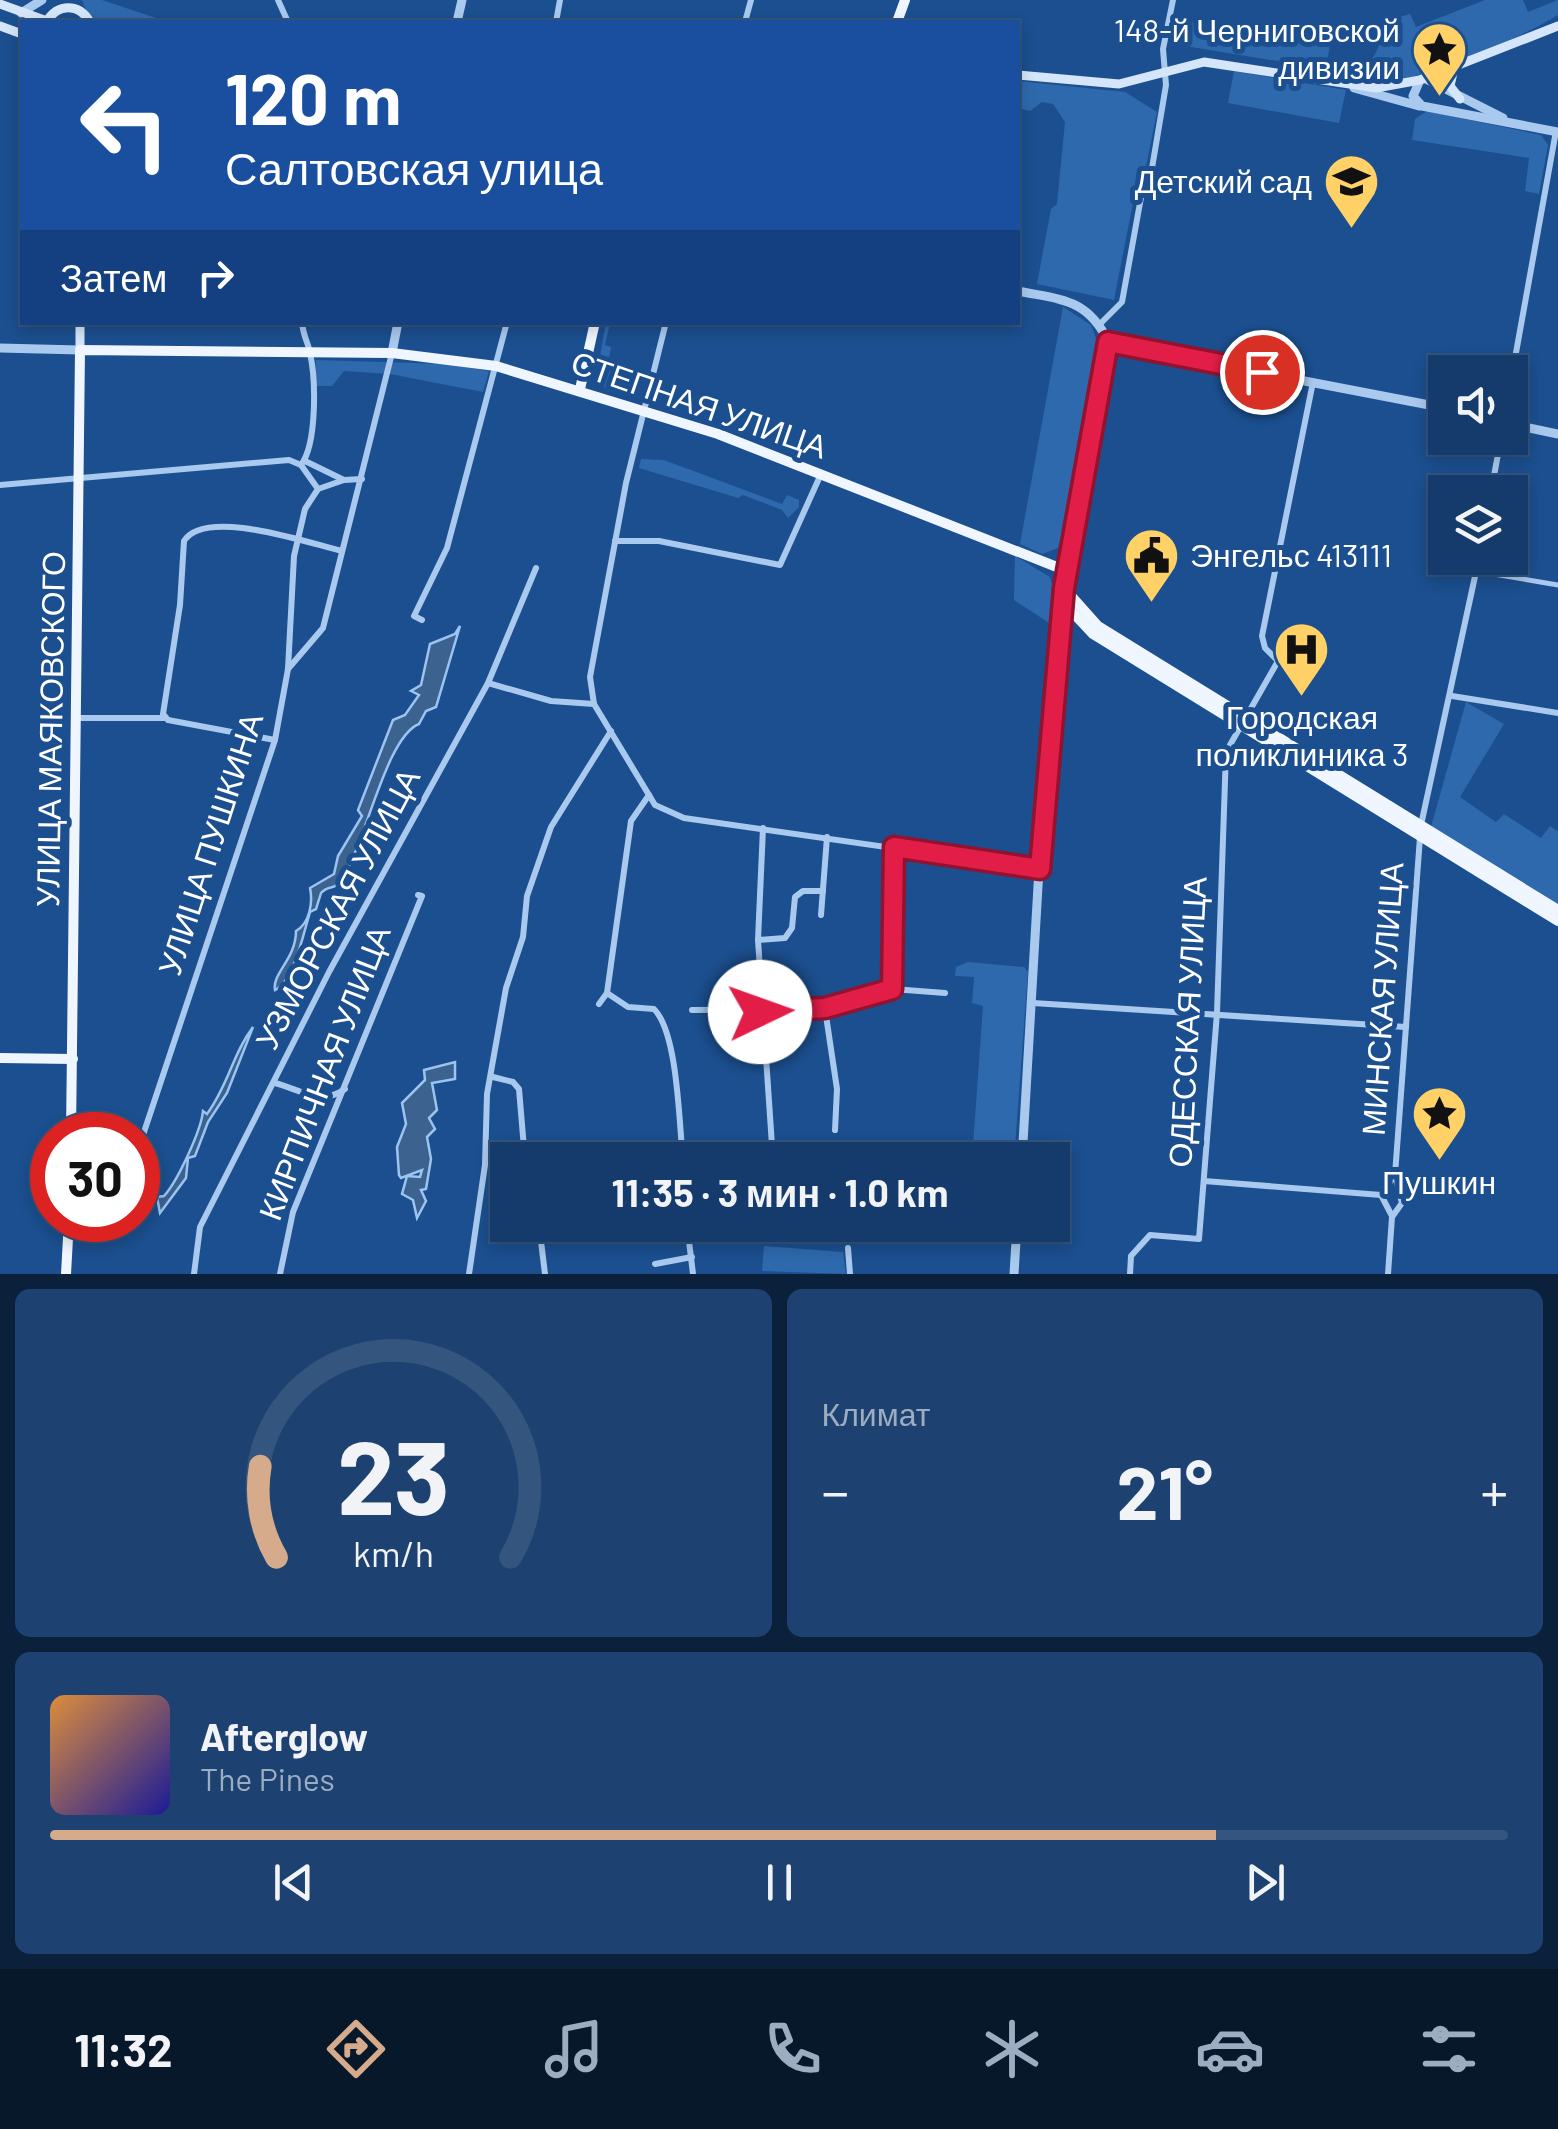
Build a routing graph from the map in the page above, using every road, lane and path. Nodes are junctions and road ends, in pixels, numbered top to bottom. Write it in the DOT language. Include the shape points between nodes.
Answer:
graph roads {
  1 [pos="42,0"];
  2 [pos="1174,0"];
  3 [pos="0,4"];
  4 [pos="61,4"];
  5 [pos="21,13"];
  6 [pos="41,20"];
  7 [pos="88,20"];
  8 [pos="1558,26"];
  9 [pos="1454,68"];
  10 [pos="1166,69"];
  11 [pos="1020,75"];
  12 [pos="1422,79"];
  13 [pos="1354,88"];
  14 [pos="1460,99"];
  15 [pos="1422,106"];
  16 [pos="1519,124"];
  17 [pos="1557,132"];
  18 [pos="1151,174"];
  19 [pos="1142,192"];
  20 [pos="1020,291"];
  21 [pos="1100,324"];
  22 [pos="80,325"];
  23 [pos="302,325"];
  24 [pos="397,325"];
  25 [pos="506,325"];
  26 [pos="595,325"];
  27 [pos="665,325"];
  28 [pos="1108,342"];
  29 [pos="0,348"];
  30 [pos="80,350"];
  31 [pos="310,352"];
  32 [pos="392,353"];
  33 [pos="1516,355"];
  34 [pos="496,366"];
  35 [pos="1313,382"];
  36 [pos="580,389"];
  37 [pos="1428,405"];
  38 [pos="643,410"];
  39 [pos="1528,428"];
  40 [pos="1558,434"];
  41 [pos="302,463"];
  42 [pos="822,472"];
  43 [pos="78,478"];
  44 [pos="362,479"];
  45 [pos="344,480"];
  46 [pos="0,485"];
  47 [pos="318,489"];
  48 [pos="299,541"];
  49 [pos="615,541"];
  50 [pos="342,552"];
  51 [pos="536,568"];
  52 [pos="1067,571"];
  53 [pos="1475,575"];
  54 [pos="1499,575"];
  55 [pos="1558,585"];
  56 [pos="1064,588"];
  57 [pos="1063,602"];
  58 [pos="422,620"];
  59 [pos="288,669"];
  60 [pos="488,682"];
  61 [pos="1452,696"];
  62 [pos="594,704"];
  63 [pos="1558,713"];
  64 [pos="76,718"];
  65 [pos="165,718"];
  66 [pos="1243,721"];
  67 [pos="610,731"];
  68 [pos="275,740"];
  69 [pos="649,795"];
  70 [pos="763,828"];
  71 [pos="1420,831"];
  72 [pos="828,837"];
  73 [pos="894,847"];
  74 [pos="1040,869"];
  75 [pos="823,891"];
  76 [pos="418,895"];
  77 [pos="1558,910"];
  78 [pos="820,915"];
  79 [pos="1558,920"];
  80 [pos="758,940"];
  81 [pos="892,989"];
  82 [pos="607,993"];
  83 [pos="945,994"];
  84 [pos="1033,1003"];
  85 [pos="599,1004"];
  86 [pos="825,1008"];
  87 [pos="692,1010"];
  88 [pos="760,1012"];
  89 [pos="1217,1014"];
  90 [pos="1406,1027"];
  91 [pos="0,1058"];
  92 [pos="73,1060"];
  93 [pos="493,1076"];
  94 [pos="275,1082"];
  95 [pos="346,1088"];
  96 [pos="72,1112"];
  97 [pos="151,1112"];
  98 [pos="835,1130"];
  99 [pos="524,1142"];
  100 [pos="681,1142"];
  101 [pos="771,1142"];
  102 [pos="1023,1142"];
  103 [pos="1395,1176"];
  104 [pos="1204,1182"];
  105 [pos="1381,1195"];
  106 [pos="1392,1217"];
  107 [pos="68,1242"];
  108 [pos="541,1242"];
  109 [pos="690,1242"];
  110 [pos="1016,1242"];
  111 [pos="848,1248"];
  112 [pos="692,1257"];
  113 [pos="655,1264"];
  114 [pos="66,1274"];
  115 [pos="194,1274"];
  116 [pos="280,1274"];
  117 [pos="469,1274"];
  118 [pos="545,1274"];
  119 [pos="693,1274"];
  120 [pos="850,1274"];
  121 [pos="1014,1274"];
  122 [pos="1130,1274"];
  123 [pos="1388,1274"];
  1 -- 5 [label="street"];
  2 -- 10 [label="street"];
  3 -- 5 [label="main road"];
  4 -- 7 [label="main road"];
  5 -- 6 [label="main road"];
  8 -- 9 [label="main road"];
  9 -- 12 [label="main road"];
  9 -- 14 [label="main road" via="1450,86"];
  10 -- 11 [label="main road" via="1118,84"];
  10 -- 13 [label="main road" via="1204,62"];
  10 -- 18 [label="street"];
  12 -- 13 [label="main road"];
  12 -- 14 [label="street"];
  12 -- 15 [label="street" via="1413,96"];
  13 -- 15 [label="street"];
  14 -- 16 [label="street"];
  15 -- 16 [label="street"];
  16 -- 17 [label="street"];
  17 -- 33 [label="street"];
  19 -- 21 [label="street" via="1122,302"];
  20 -- 21 [label="street" via="1076,303"];
  21 -- 28 [label="street"];
  22 -- 30 [label="main road, УЛИЦА МАЯКОВСКОГО"];
  23 -- 31 [label="street"];
  24 -- 32 [label="street"];
  25 -- 34 [label="street"];
  26 -- 36 [label="main road"];
  27 -- 38 [label="street"];
  28 -- 35 [label="street"];
  28 -- 52 [label="street"];
  29 -- 30 [label="street, СТЕПНАЯ УЛИЦА"];
  30 -- 31 [label="main road, СТЕПНАЯ УЛИЦА"];
  30 -- 43 [label="main road, УЛИЦА МАЯКОВСКОГО"];
  31 -- 32 [label="main road, СТЕПНАЯ УЛИЦА"];
  31 -- 41 [label="street" via="314,411"];
  32 -- 34 [label="main road, СТЕПНАЯ УЛИЦА"];
  32 -- 44 [label="street"];
  34 -- 36 [label="main road, СТЕПНАЯ УЛИЦА"];
  34 -- 58 [label="street" via="447,548 414,616"];
  35 -- 37 [label="street"];
  35 -- 66 [label="street, ОДЕССКАЯ УЛИЦА" via="1262,636 1278,661"];
  36 -- 38 [label="main road, СТЕПНАЯ УЛИЦА"];
  38 -- 42 [label="main road, СТЕПНАЯ УЛИЦА"];
  38 -- 49 [label="street"];
  39 -- 40 [label="street"];
  41 -- 43 [label="street"];
  41 -- 45 [label="street"];
  41 -- 47 [label="street"];
  42 -- 49 [label="street" via="780,565 659,541"];
  42 -- 52 [label="main road, СТЕПНАЯ УЛИЦА"];
  43 -- 46 [label="street"];
  43 -- 64 [label="main road, УЛИЦА МАЯКОВСКОГО"];
  44 -- 45 [label="street"];
  44 -- 50 [label="street"];
  45 -- 47 [label="street"];
  47 -- 48 [label="street, УЛИЦА ПУШКИНА" via="305,509"];
  48 -- 50 [label="street"];
  48 -- 59 [label="street, УЛИЦА ПУШКИНА"];
  48 -- 65 [label="street" via="206,525 189,532"];
  49 -- 62 [label="street" via="590,677"];
  50 -- 59 [label="street" via="323,628"];
  51 -- 60 [label="street, УЗМОРСКАЯ УЛИЦА"];
  52 -- 56 [label="main road"];
  53 -- 61 [label="street, МИНСКАЯ УЛИЦА"];
  54 -- 55 [label="street"];
  56 -- 57 [label="main road"];
  56 -- 66 [label="main road" via="1098,626"];
  57 -- 66 [label="main road" via="1093,634"];
  57 -- 74 [label="street"];
  59 -- 68 [label="street, УЛИЦА ПУШКИНА"];
  60 -- 62 [label="street" via="551,701"];
  60 -- 94 [label="street, УЗМОРСКАЯ УЛИЦА"];
  61 -- 63 [label="street"];
  61 -- 71 [label="street, МИНСКАЯ УЛИЦА"];
  62 -- 67 [label="street"];
  64 -- 65 [label="street"];
  64 -- 92 [label="main road, УЛИЦА МАЯКОВСКОГО"];
  65 -- 68 [label="street"];
  66 -- 71 [label="main road"];
  66 -- 89 [label="street, ОДЕССКАЯ УЛИЦА" via="1226,752"];
  67 -- 69 [label="street"];
  67 -- 93 [label="street" via="551,828 527,896"];
  68 -- 97 [label="street, УЛИЦА ПУШКИНА"];
  69 -- 70 [label="street" via="666,813"];
  69 -- 82 [label="street" via="631,821"];
  70 -- 72 [label="street"];
  70 -- 80 [label="street"];
  71 -- 77 [label="main road"];
  71 -- 79 [label="main road"];
  71 -- 90 [label="street, МИНСКАЯ УЛИЦА"];
  72 -- 73 [label="street"];
  72 -- 75 [label="street"];
  73 -- 74 [label="street"];
  73 -- 81 [label="street"];
  74 -- 84 [label="street"];
  75 -- 78 [label="street"];
  75 -- 80 [label="street" via="795,897 785,938"];
  76 -- 95 [label="street, КИРПИЧНАЯ УЛИЦА"];
  80 -- 88 [label="street"];
  81 -- 83 [label="street"];
  81 -- 86 [label="street"];
  82 -- 85 [label="street"];
  82 -- 100 [label="street" via="662,1016"];
  84 -- 89 [label="street"];
  84 -- 102 [label="street"];
  86 -- 88 [label="street"];
  86 -- 98 [label="street" via="837,1089"];
  87 -- 88 [label="street"];
  88 -- 101 [label="street"];
  89 -- 90 [label="street"];
  89 -- 104 [label="street, ОДЕССКАЯ УЛИЦА"];
  90 -- 103 [label="street, МИНСКАЯ УЛИЦА"];
  91 -- 92 [label="main road"];
  92 -- 96 [label="main road, УЛИЦА МАЯКОВСКОГО"];
  93 -- 99 [label="street" via="519,1088"];
  93 -- 117 [label="street"];
  94 -- 95 [label="street" via="318,1099"];
  94 -- 115 [label="street, УЗМОРСКАЯ УЛИЦА" via="200,1227"];
  95 -- 116 [label="street, КИРПИЧНАЯ УЛИЦА" via="294,1212"];
  103 -- 105 [label="street, МИНСКАЯ УЛИЦА"];
  103 -- 106 [label="street, МИНСКАЯ УЛИЦА" via="1402,1203"];
  104 -- 105 [label="street"];
  104 -- 122 [label="street, ОДЕССКАЯ УЛИЦА" via="1199,1239 1150,1235 1131,1256"];
  105 -- 106 [label="street"];
  106 -- 123 [label="street, МИНСКАЯ УЛИЦА"];
  107 -- 114 [label="main road"];
  108 -- 118 [label="street"];
  109 -- 112 [label="street"];
  110 -- 121 [label="street"];
  111 -- 120 [label="street"];
  112 -- 113 [label="street"];
  112 -- 119 [label="street"];
}
